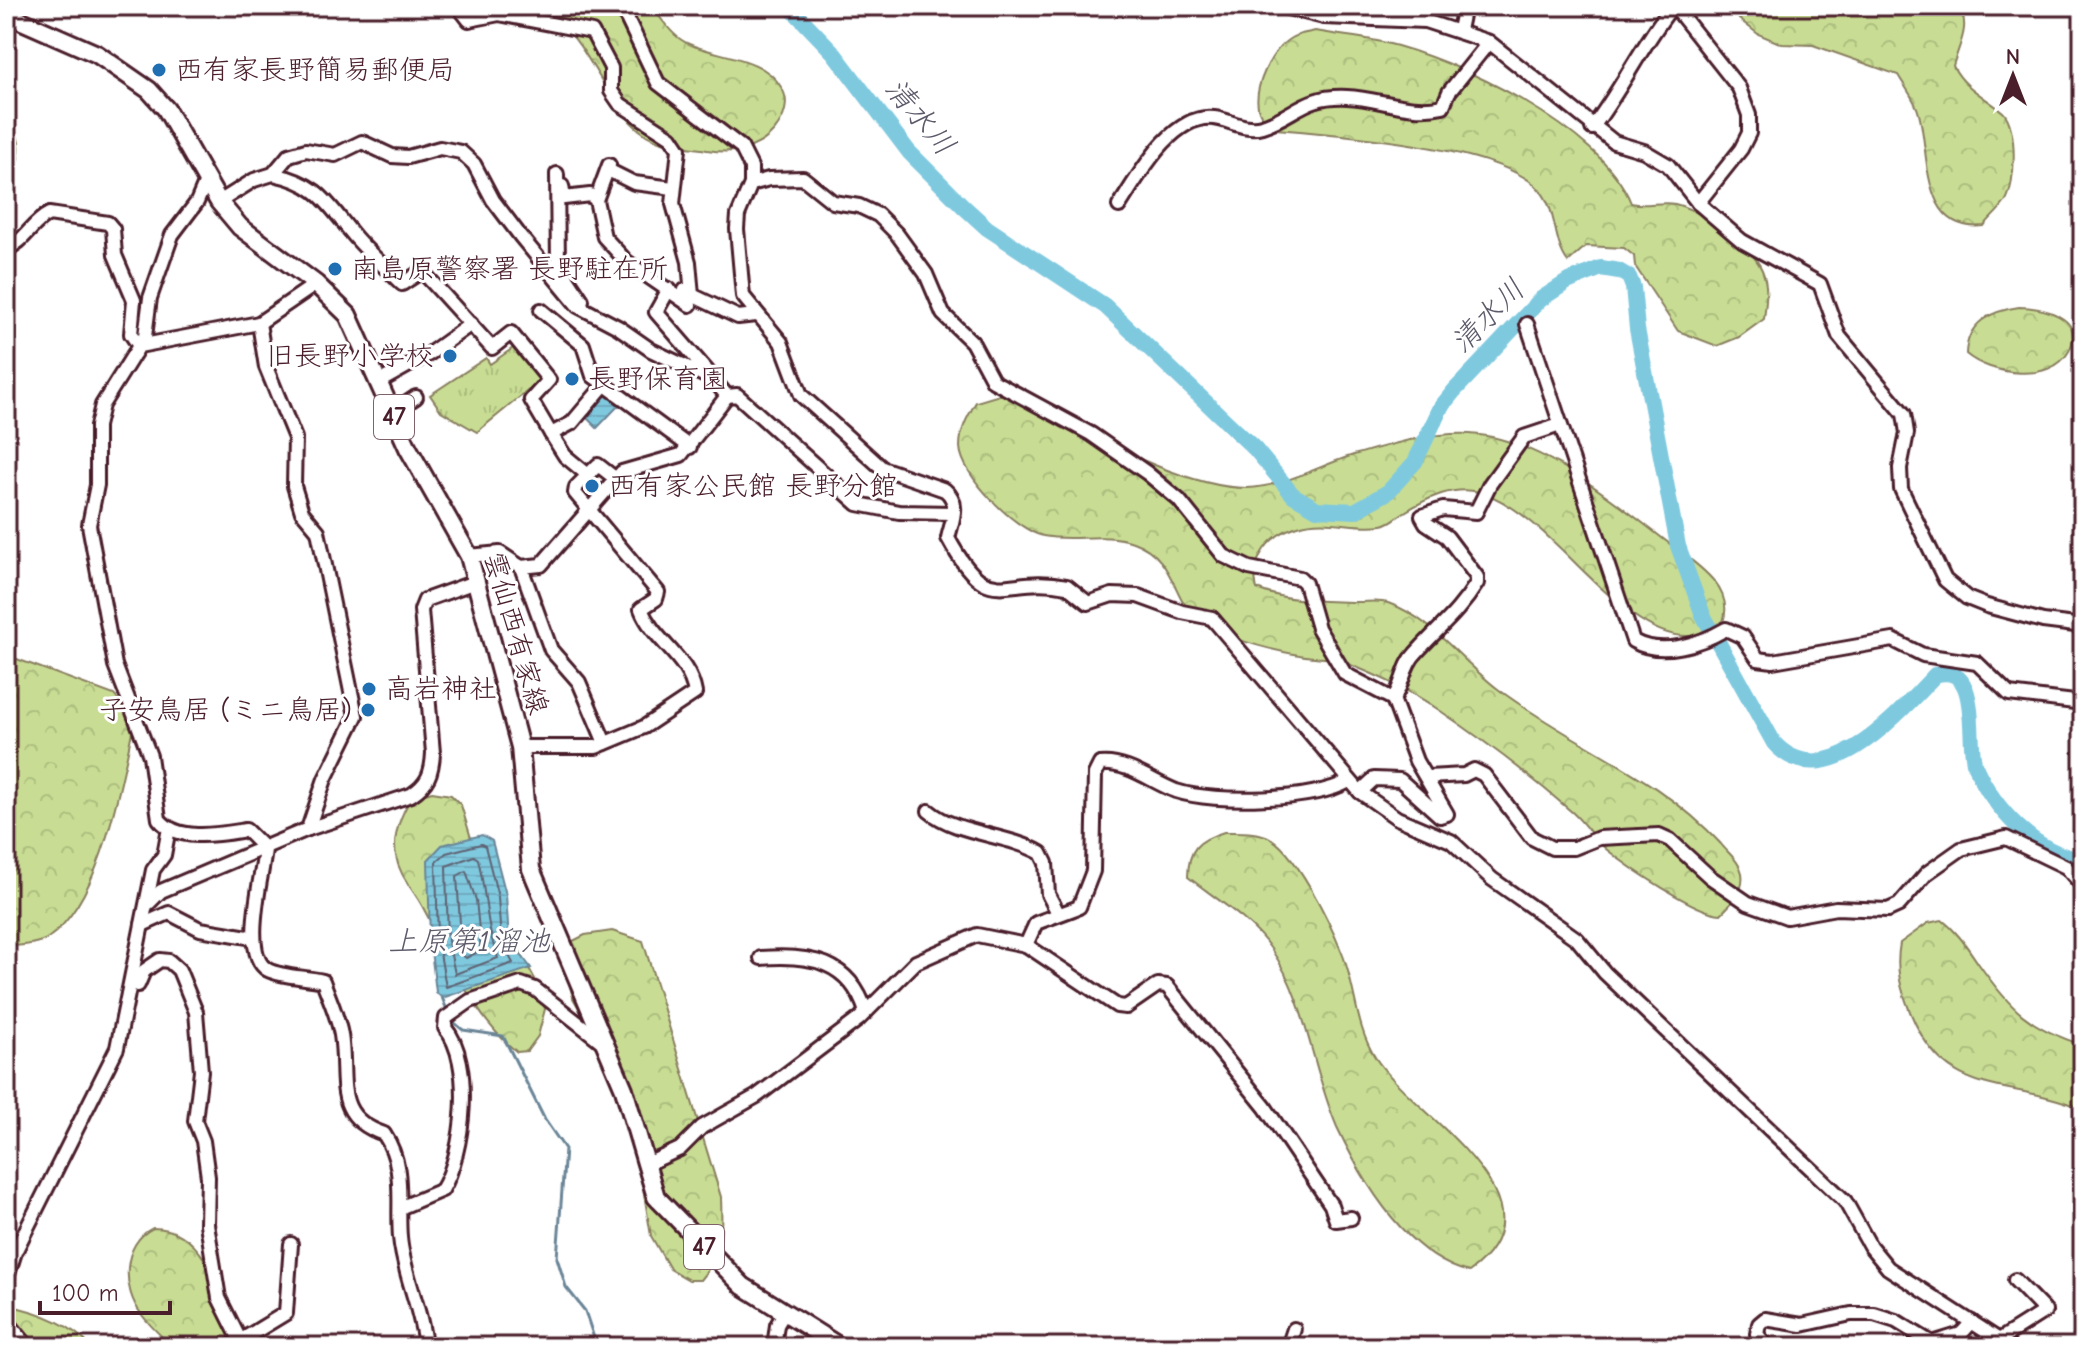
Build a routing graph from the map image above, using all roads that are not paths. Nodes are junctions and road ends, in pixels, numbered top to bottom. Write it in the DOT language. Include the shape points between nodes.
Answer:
graph roads {
  1 [pos="458,6"];
  2 [pos="621,6"];
  3 [pos="1280,6"];
  4 [pos="1464,6"];
  5 [pos="1668,7"];
  6 [pos="6,14"];
  7 [pos="1459,30"];
  8 [pos="1489,42"];
  9 [pos="1592,128"];
  10 [pos="273,174"];
  11 [pos="206,181"];
  12 [pos="751,184"];
  13 [pos="673,188"];
  14 [pos="596,200"];
  15 [pos="219,202"];
  16 [pos="1698,203"];
  17 [pos="1119,206"];
  18 [pos="6,249"];
  19 [pos="689,282"];
  20 [pos="316,284"];
  21 [pos="669,289"];
  22 [pos="541,310"];
  23 [pos="586,310"];
  24 [pos="756,315"];
  25 [pos="259,323"];
  26 [pos="471,324"];
  27 [pos="1527,324"];
  28 [pos="142,345"];
  29 [pos="714,380"];
  30 [pos="379,382"];
  31 [pos="605,384"];
  32 [pos="727,396"];
  33 [pos="416,397"];
  34 [pos="392,413"];
  35 [pos="1560,425"];
  36 [pos="551,434"];
  37 [pos="690,447"];
  38 [pos="588,475"];
  39 [pos="616,479"];
  40 [pos="590,509"];
  41 [pos="953,513"];
  42 [pos="469,556"];
  43 [pos="521,567"];
  44 [pos="475,582"];
  45 [pos="2083,626"];
  46 [pos="1393,699"];
  47 [pos="2083,703"];
  48 [pos="605,743"];
  49 [pos="520,747"];
  50 [pos="1428,777"];
  51 [pos="1349,781"];
  52 [pos="1360,792"];
  53 [pos="929,811"];
  54 [pos="169,828"];
  55 [pos="308,829"];
  56 [pos="265,849"];
  57 [pos="2083,886"];
  58 [pos="149,903"];
  59 [pos="1058,913"];
  60 [pos="142,925"];
  61 [pos="254,938"];
  62 [pos="1026,945"];
  63 [pos="761,958"];
  64 [pos="131,994"];
  65 [pos="866,1012"];
  66 [pos="606,1045"];
  67 [pos="645,1165"];
  68 [pos="402,1207"];
  69 [pos="1351,1218"];
  70 [pos="291,1244"];
  71 [pos="2015,1280"];
  72 [pos="6,1281"];
  73 [pos="6,1309"];
  74 [pos="784,1313"];
  75 [pos="1972,1322"];
  76 [pos="1294,1329"];
  77 [pos="235,1344"];
  78 [pos="2007,1345"];
  79 [pos="28,1347"];
  80 [pos="425,1347"];
  81 [pos="774,1347"];
  82 [pos="840,1347"];
  83 [pos="1288,1347"];
  84 [pos="1767,1347"];
  1 -- 13 [label="street" via="469,20 499,14 592,32 611,68 611,91 620,104 671,137 679,149"];
  2 -- 12 [label="street" via="658,83 741,147 751,167"];
  3 -- 7 [label="street" via="1308,15 1410,19"];
  4 -- 7 [label="street"];
  5 -- 9 [label="street"];
  5 -- 16 [label="street" via="1678,11 1739,88 1749,115 1746,141"];
  6 -- 11 [label="main road, 雲仙西有家線 / 47" via="97,54 149,90 180,131"];
  7 -- 8 [label="street"];
  8 -- 9 [label="street"];
  8 -- 17 [label="street" via="1443,106 1426,110 1350,97 1319,98 1251,128 1201,119 1167,138"];
  9 -- 16 [label="street" via="1657,157"];
  10 -- 15 [label="street"];
  10 -- 23 [label="street" via="289,155 306,150 335,155 362,142 392,156 440,148 461,152 560,287"];
  10 -- 26 [label="street" via="292,178 326,198 356,238 402,284 422,271"];
  11 -- 15 [label="main road, 雲仙西有家線 / 47"];
  11 -- 28 [label="street" via="172,235 150,298"];
  12 -- 24 [label="street" via="737,229 740,285"];
  12 -- 46 [label="street" via="803,178 833,202 878,215 926,274 943,314 972,342 993,381 1129,459 1179,500 1224,556 1249,568 1300,578 1309,591 1318,628 1345,674"];
  13 -- 14 [label="street" via="634,183 608,167"];
  13 -- 19 [label="street"];
  14 -- 21 [label="street" via="604,237 613,250"];
  14 -- 23 [label="street" via="590,195 564,198 557,178 558,264"];
  15 -- 20 [label="main road, 雲仙西有家線 / 47" via="264,248"];
  16 -- 45 [label="street" via="1742,241 1813,278 1825,292 1839,336 1904,414 1901,489 1945,580 1987,606"];
  18 -- 28 [label="street" via="19,245 49,214 108,223 134,300 131,334"];
  19 -- 21 [label="street" via="685,292 690,305"];
  19 -- 24 [label="street" via="698,301 738,317"];
  20 -- 25 [label="street"];
  20 -- 30 [label="main road, 雲仙西有家線 / 47" via="348,315"];
  21 -- 29 [label="street" via="656,312"];
  22 -- 31 [label="street" via="583,345 589,372"];
  23 -- 29 [label="street"];
  24 -- 41 [label="street" via="781,342 793,380 812,408 882,468 945,490 953,497"];
  25 -- 28 [label="street"];
  25 -- 55 [label="street" via="266,367 295,438 294,486 302,512 318,531 356,716"];
  26 -- 30 [label="street"];
  26 -- 36 [label="street" via="492,348 511,333 549,380 531,400"];
  27 -- 35 [label="street"];
  28 -- 54 [label="street" via="102,405 89,525 115,665 150,756 159,819"];
  29 -- 32 [label="street"];
  30 -- 34 [label="main road, 雲仙西有家線 / 47"];
  31 -- 36 [label="street" via="572,423"];
  31 -- 37 [label="street"];
  32 -- 37 [label="street"];
  32 -- 41 [label="street" via="737,395 751,404 858,504 899,512"];
  33 -- 34 [label="street"];
  34 -- 42 [label="main road, 雲仙西有家線 / 47"];
  35 -- 46 [label="street" via="1524,437 1476,512 1443,509 1422,516 1447,537 1477,583 1428,645 1415,653"];
  35 -- 47 [label="street" via="1633,641 1671,647 1723,631 1743,637 1764,661 1893,640 1923,655 1977,663 2009,694"];
  36 -- 38 [label="street" via="565,456"];
  37 -- 39 [label="street" via="671,460 629,468"];
  38 -- 39 [label="street" via="600,465"];
  38 -- 40 [label="street" via="575,490"];
  39 -- 40 [label="street"];
  40 -- 43 [label="street" via="549,560"];
  40 -- 48 [label="street" via="658,592 641,609 650,630 673,650 695,693 644,727"];
  41 -- 51 [label="street" via="948,538 978,581 992,589 1055,584 1067,586 1088,603 1112,595 1138,596 1212,618"];
  42 -- 43 [label="street" via="500,553"];
  42 -- 44 [label="main road, 雲仙西有家線 / 47"];
  43 -- 48 [label="street" via="551,650 579,682"];
  44 -- 49 [label="main road, 雲仙西有家線 / 47"];
  44 -- 55 [label="street" via="436,594 421,610 433,753 428,780 411,795"];
  46 -- 50 [label="street" via="1416,761"];
  48 -- 49 [label="street"];
  49 -- 66 [label="main road, 雲仙西有家線 / 47" via="531,869"];
  50 -- 52 [label="street" via="1446,816 1400,780 1374,779"];
  50 -- 57 [label="street" via="1474,770 1484,775 1532,838 1552,848 1574,848 1599,838 1659,835 1748,903 1787,917 1836,908 1888,910 1961,849 2006,838 2066,867"];
  51 -- 52 [label="street"];
  51 -- 59 [label="street" via="1305,794 1199,795 1100,764 1095,774 1091,883 1079,907"];
  52 -- 75 [label="street" via="1397,818 1451,841 1492,879 1577,939 1605,973 1845,1201 1888,1268"];
  53 -- 59 [label="street" via="951,826 999,835 1041,853 1048,894"];
  54 -- 56 [label="street" via="209,835 246,830"];
  54 -- 58 [label="street" via="164,855 153,870"];
  55 -- 56 [label="street"];
  56 -- 58 [label="street" via="161,891"];
  56 -- 61 [label="street"];
  58 -- 60 [label="street"];
  59 -- 62 [label="street" via="1036,923"];
  60 -- 61 [label="street" via="169,913 200,929"];
  60 -- 64 [label="street"];
  61 -- 68 [label="street" via="267,969 323,981 340,1033 351,1116 389,1142 398,1162"];
  62 -- 65 [label="street" via="977,935 916,962"];
  62 -- 69 [label="street" via="1117,1006 1130,1005 1158,985 1167,986 1265,1107 1336,1220"];
  63 -- 65 [label="street" via="798,955 816,960 854,983"];
  64 -- 72 [label="street" via="117,1048 15,1252"];
  64 -- 77 [label="street" via="144,971 169,961 179,970 196,1012 201,1071 195,1121 208,1177 207,1224 219,1298"];
  65 -- 67 [label="street" via="757,1096 702,1127 680,1149"];
  66 -- 67 [label="main road, 雲仙西有家線 / 47"];
  66 -- 68 [label="street" via="535,989 521,984 470,1001 449,1016 445,1028 456,1047 464,1122 442,1190"];
  67 -- 74 [label="main road, 雲仙西有家線 / 47" via="656,1197 671,1214 743,1286"];
  68 -- 80 [label="street" via="400,1238"];
  70 -- 77 [label="street" via="286,1313"];
  71 -- 78 [label="street" via="2045,1311"];
  73 -- 79 [label="street" via="10,1325"];
  74 -- 81 [label="street"];
  74 -- 82 [label="main road, 雲仙西有家線 / 47"];
  75 -- 78 [label="street"];
  75 -- 84 [label="street" via="1961,1334 1932,1343 1874,1314 1802,1325 1765,1319 1757,1334"];
  76 -- 83 [label="street"];
}
